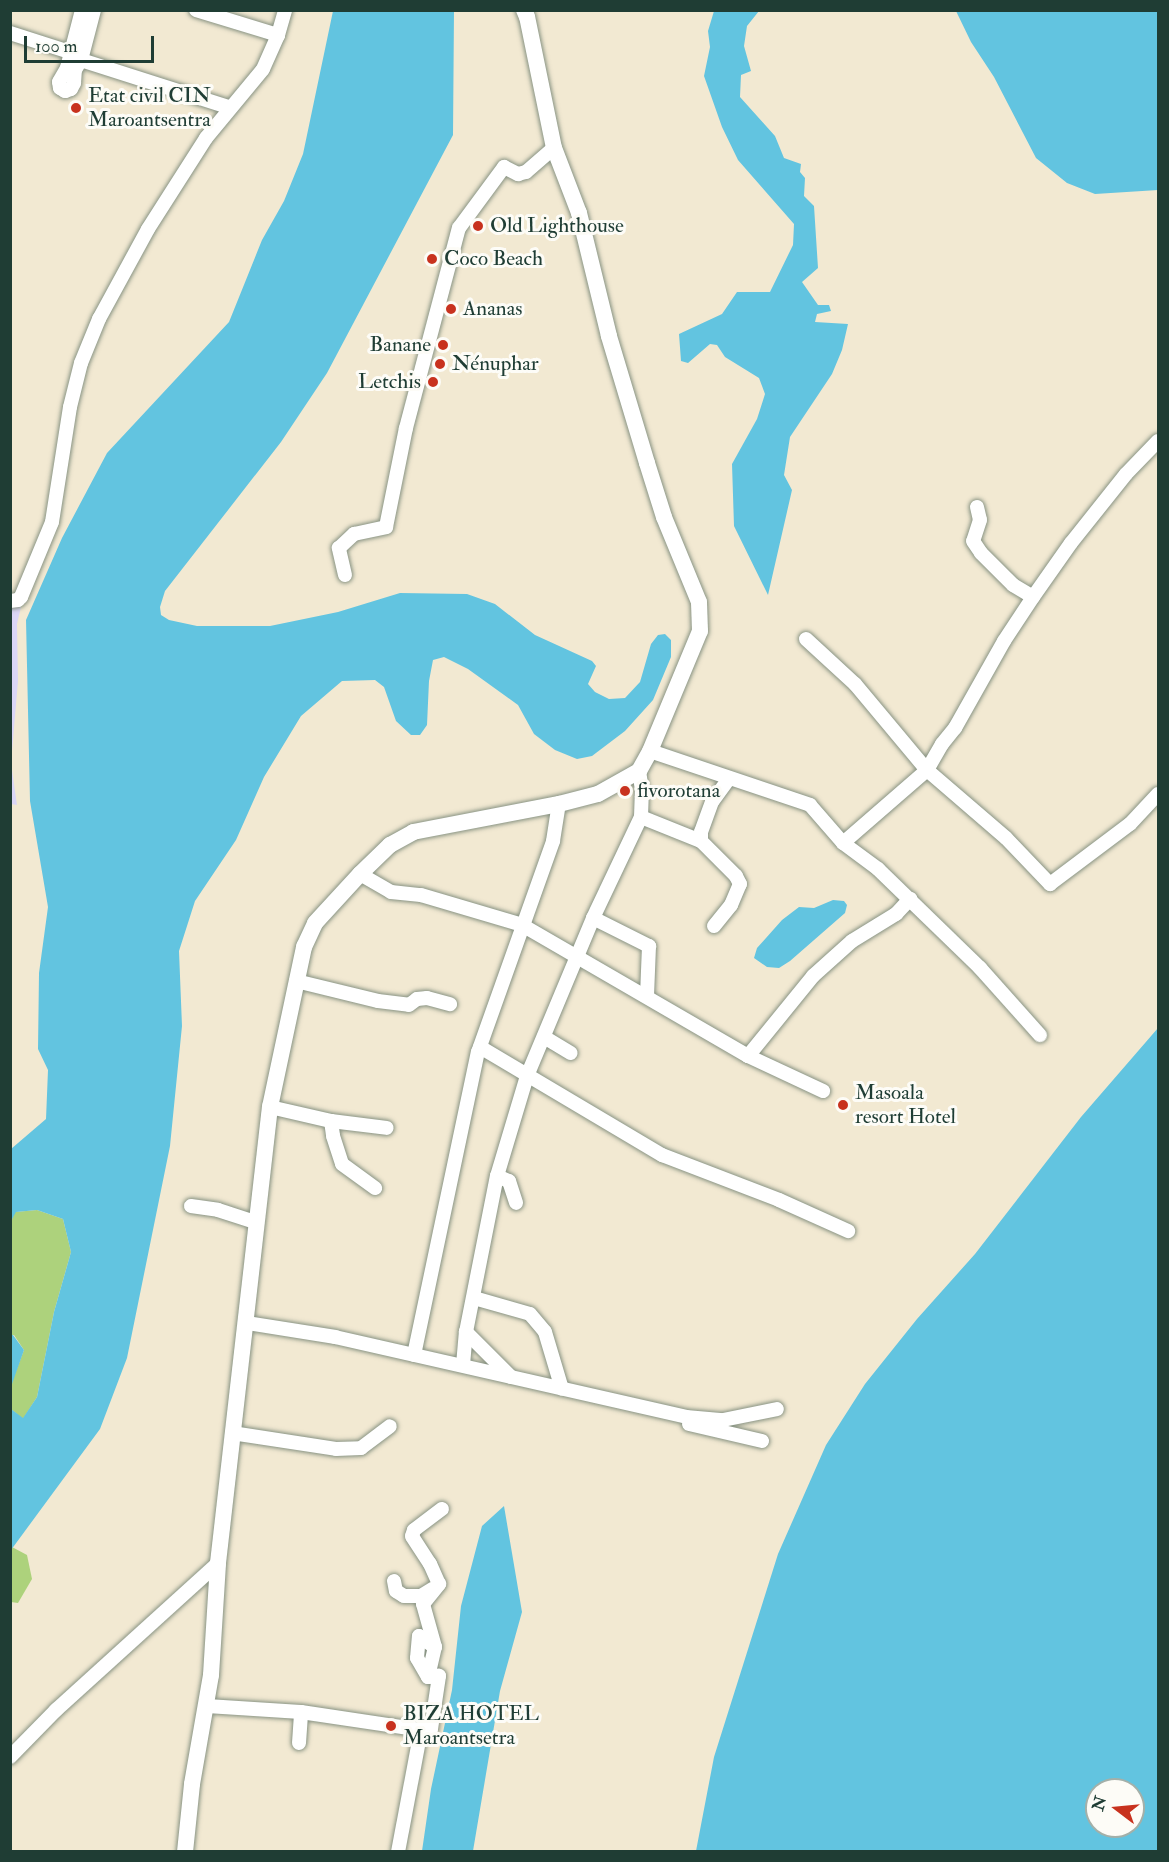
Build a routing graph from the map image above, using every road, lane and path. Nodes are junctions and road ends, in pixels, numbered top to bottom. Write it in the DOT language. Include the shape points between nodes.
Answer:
graph roads {
  1 [pos="82,10"];
  2 [pos="94,10"];
  3 [pos="196,10"];
  4 [pos="285,10"];
  5 [pos="524,10"];
  6 [pos="10,33"];
  7 [pos="278,35"];
  8 [pos="75,56"];
  9 [pos="231,108"];
  10 [pos="554,148"];
  11 [pos="1158,441"];
  12 [pos="977,507"];
  13 [pos="345,575"];
  14 [pos="1033,597"];
  15 [pos="10,601"];
  16 [pos="806,639"];
  17 [pos="650,751"];
  18 [pos="927,770"];
  19 [pos="639,771"];
  20 [pos="728,780"];
  21 [pos="1158,794"];
  22 [pos="559,804"];
  23 [pos="641,817"];
  24 [pos="701,841"];
  25 [pos="843,843"];
  26 [pos="360,874"];
  27 [pos="910,899"];
  28 [pos="593,918"];
  29 [pos="522,926"];
  30 [pos="714,926"];
  31 [pos="577,958"];
  32 [pos="296,981"];
  33 [pos="647,995"];
  34 [pos="450,1004"];
  35 [pos="1041,1035"];
  36 [pos="544,1037"];
  37 [pos="480,1047"];
  38 [pos="572,1053"];
  39 [pos="748,1056"];
  40 [pos="527,1076"];
  41 [pos="823,1091"];
  42 [pos="270,1107"];
  43 [pos="332,1121"];
  44 [pos="387,1128"];
  45 [pos="497,1176"];
  46 [pos="375,1188"];
  47 [pos="516,1203"];
  48 [pos="191,1206"];
  49 [pos="256,1222"];
  50 [pos="848,1231"];
  51 [pos="474,1298"];
  52 [pos="247,1323"];
  53 [pos="466,1332"];
  54 [pos="414,1355"];
  55 [pos="463,1365"];
  56 [pos="511,1377"];
  57 [pos="562,1389"];
  58 [pos="645,1407"];
  59 [pos="777,1408"];
  60 [pos="390,1426"];
  61 [pos="232,1434"];
  62 [pos="762,1442"];
  63 [pos="442,1509"];
  64 [pos="218,1563"];
  65 [pos="394,1581"];
  66 [pos="439,1584"];
  67 [pos="417,1617"];
  68 [pos="435,1647"];
  69 [pos="207,1706"];
  70 [pos="301,1712"];
  71 [pos="420,1730"];
  72 [pos="299,1743"];
  73 [pos="10,1757"];
  74 [pos="185,1851"];
  75 [pos="398,1851"];
  1 -- 8 [label="street"];
  2 -- 8 [label="street"];
  3 -- 7 [label="street"];
  4 -- 7 [label="street"];
  5 -- 10 [label="main road"];
  6 -- 8 [label="street"];
  7 -- 9 [label="street" via="263,69"];
  8 -- 9 [label="street"];
  9 -- 15 [label="street" via="206,138 148,229 90,339 70,407 52,522 21,597"];
  10 -- 13 [label="street" via="526,172 518,174 504,167 459,228 406,428 386,527 354,534 339,548"];
  10 -- 17 [label="main road" via="579,213 609,336 650,474 699,602 700,631"];
  11 -- 14 [label="street" via="1126,474"];
  12 -- 14 [label="street" via="980,520 973,541 1013,585"];
  14 -- 18 [label="street"];
  16 -- 18 [label="street" via="855,684"];
  17 -- 19 [label="main road"];
  17 -- 20 [label="street"];
  18 -- 21 [label="street" via="1006,838 1050,884 1130,824"];
  18 -- 25 [label="street"];
  19 -- 22 [label="main road" via="598,794"];
  19 -- 23 [label="street"];
  20 -- 24 [label="street" via="712,802"];
  20 -- 25 [label="street" via="810,805"];
  22 -- 26 [label="main road" via="413,832 390,845"];
  22 -- 29 [label="street" via="553,841"];
  23 -- 24 [label="street"];
  23 -- 28 [label="street"];
  24 -- 30 [label="street" via="740,884 731,906"];
  25 -- 27 [label="street"];
  26 -- 29 [label="street" via="391,892 421,895"];
  26 -- 32 [label="main road" via="315,922"];
  27 -- 35 [label="street"];
  27 -- 39 [label="street" via="896,914 852,941 813,976"];
  28 -- 31 [label="street"];
  28 -- 33 [label="street" via="649,946"];
  29 -- 31 [label="street"];
  29 -- 37 [label="street"];
  31 -- 33 [label="street"];
  31 -- 36 [label="street"];
  32 -- 34 [label="street" via="378,1001 409,1005 428,998"];
  32 -- 42 [label="main road"];
  33 -- 39 [label="street" via="664,1009"];
  36 -- 38 [label="street"];
  36 -- 40 [label="street"];
  37 -- 40 [label="street"];
  37 -- 54 [label="street"];
  39 -- 41 [label="street"];
  40 -- 45 [label="street"];
  40 -- 50 [label="street" via="662,1155"];
  42 -- 43 [label="street"];
  42 -- 49 [label="main road"];
  43 -- 44 [label="street"];
  43 -- 46 [label="street" via="342,1164"];
  45 -- 47 [label="street" via="509,1181"];
  45 -- 51 [label="street"];
  48 -- 49 [label="street"];
  49 -- 52 [label="main road"];
  51 -- 53 [label="street"];
  51 -- 57 [label="street" via="530,1314 545,1332"];
  52 -- 54 [label="street"];
  52 -- 61 [label="main road"];
  53 -- 55 [label="street"];
  53 -- 56 [label="street"];
  54 -- 55 [label="street"];
  55 -- 56 [label="street"];
  56 -- 57 [label="street"];
  57 -- 58 [label="street"];
  58 -- 59 [label="street" via="686,1417 723,1420"];
  58 -- 62 [label="street" via="684,1422"];
  60 -- 61 [label="street" via="362,1448 336,1449"];
  61 -- 64 [label="main road"];
  63 -- 66 [label="street" via="414,1530 412,1536"];
  64 -- 69 [label="main road"];
  64 -- 73 [label="street"];
  65 -- 66 [label="street" via="396,1591 404,1596 421,1596"];
  66 -- 68 [label="street" via="423,1604"];
  67 -- 68 [label="street"];
  68 -- 71 [label="street" via="419,1636 417,1658 428,1677 439,1676 431,1729"];
  69 -- 70 [label="street"];
  69 -- 74 [label="main road" via="192,1784"];
  70 -- 71 [label="street"];
  70 -- 72 [label="street"];
  71 -- 75 [label="street"];
}
